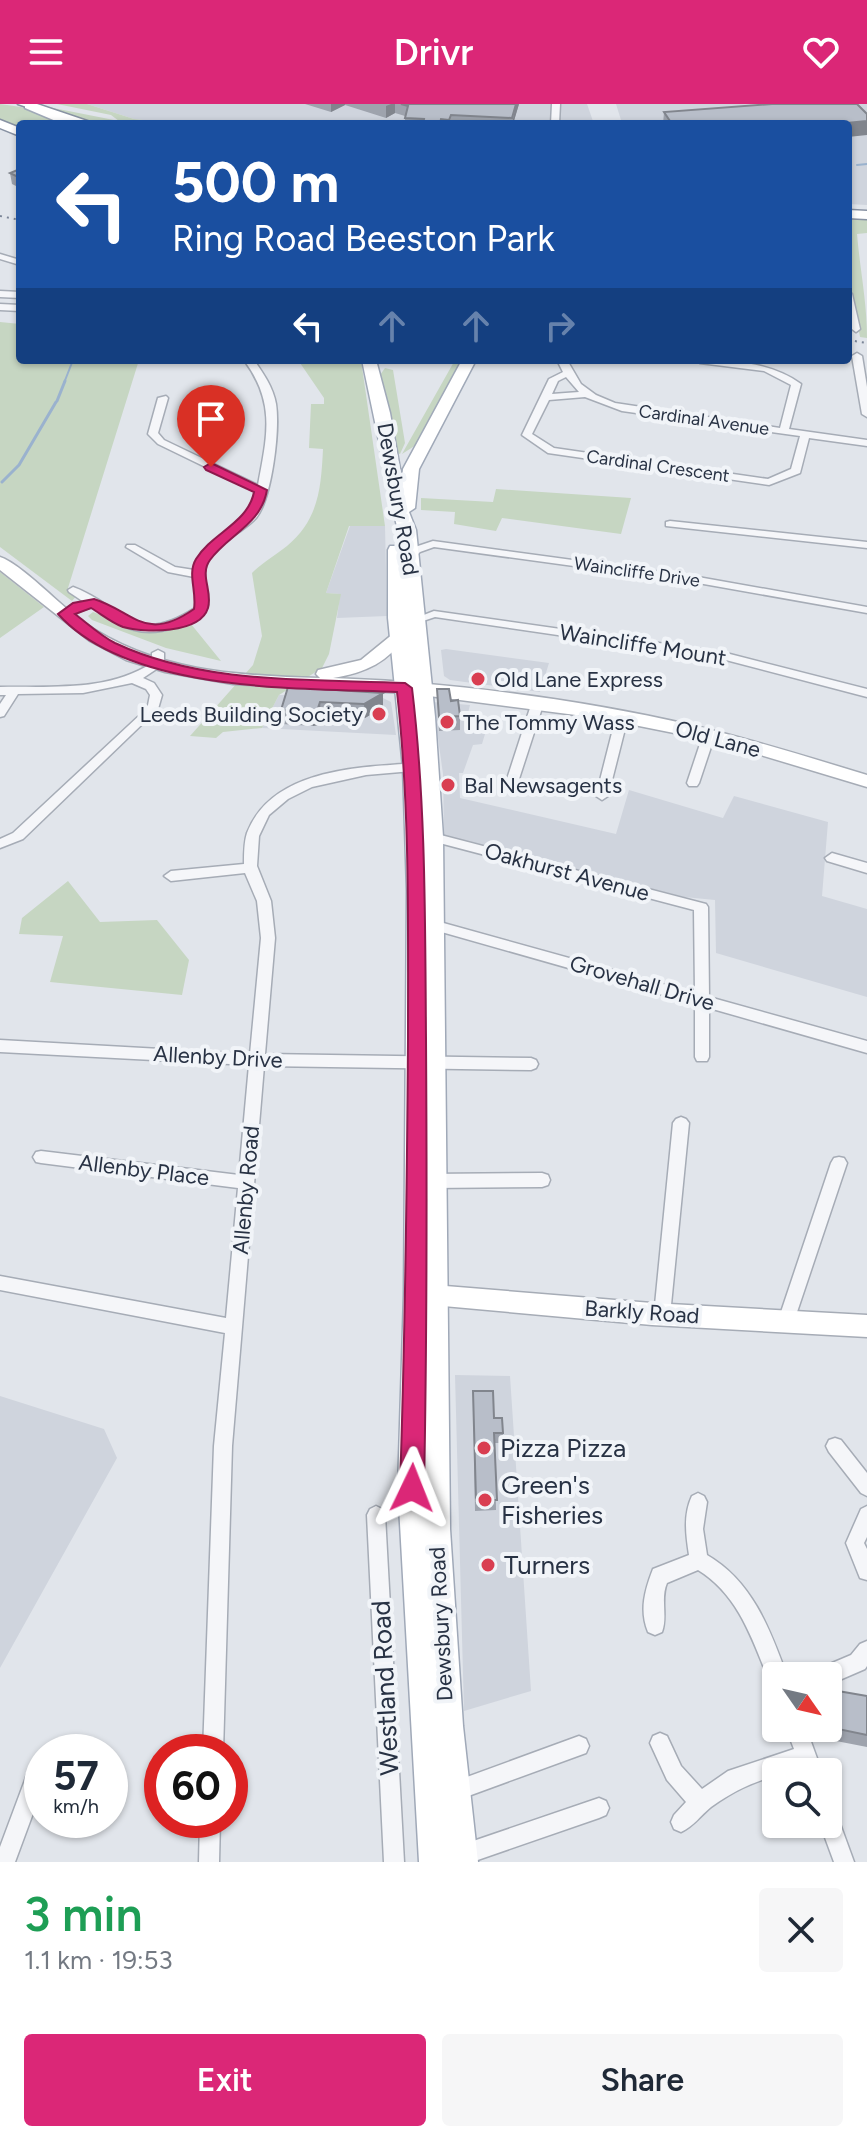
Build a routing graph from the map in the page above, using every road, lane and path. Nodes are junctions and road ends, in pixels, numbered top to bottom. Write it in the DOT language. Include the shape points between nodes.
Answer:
graph roads {
  1 [pos="24,104"];
  2 [pos="63,120"];
  3 [pos="77,120"];
  4 [pos="852,312"];
  5 [pos="856,329"];
  6 [pos="857,356"];
  7 [pos="252,364"];
  8 [pos="370,364"];
  9 [pos="467,364"];
  10 [pos="564,364"];
  11 [pos="729,364"];
  12 [pos="567,373"];
  13 [pos="864,373"];
  14 [pos="584,394"];
  15 [pos="546,397"];
  16 [pos="163,398"];
  17 [pos="867,414"];
  18 [pos="784,431"];
  19 [pos="805,434"];
  20 [pos="867,443"];
  21 [pos="421,448"];
  22 [pos="388,464"];
  23 [pos="414,464"];
  24 [pos="260,490"];
  25 [pos="670,524"];
  26 [pos="408,530"];
  27 [pos="867,545"];
  28 [pos="131,547"];
  29 [pos="410,556"];
  30 [pos="0,562"];
  31 [pos="197,574"];
  32 [pos="73,590"];
  33 [pos="94,603"];
  34 [pos="867,610"];
  35 [pos="65,614"];
  36 [pos="423,624"];
  37 [pos="400,643"];
  38 [pos="153,659"];
  39 [pos="132,678"];
  40 [pos="314,679"];
  41 [pos="346,683"];
  42 [pos="414,689"];
  43 [pos="15,690"];
  44 [pos="0,691"];
  45 [pos="867,693"];
  46 [pos="537,705"];
  47 [pos="0,713"];
  48 [pos="622,717"];
  49 [pos="709,735"];
  50 [pos="422,767"];
  51 [pos="513,779"];
  52 [pos="867,781"];
  53 [pos="693,783"];
  54 [pos="602,796"];
  55 [pos="433,837"];
  56 [pos="0,844"];
  57 [pos="832,858"];
  58 [pos="250,868"];
  59 [pos="867,868"];
  60 [pos="171,876"];
  61 [pos="426,923"];
  62 [pos="702,999"];
  63 [pos="0,1046"];
  64 [pos="867,1047"];
  65 [pos="702,1057"];
  66 [pos="258,1060"];
  67 [pos="531,1064"];
  68 [pos="427,1065"];
  69 [pos="681,1123"];
  70 [pos="41,1157"];
  71 [pos="839,1163"];
  72 [pos="542,1180"];
  73 [pos="427,1181"];
  74 [pos="247,1183"];
  75 [pos="0,1283"];
  76 [pos="427,1295"];
  77 [pos="662,1315"];
  78 [pos="786,1321"];
  79 [pos="867,1326"];
  80 [pos="233,1327"];
  81 [pos="835,1446"];
  82 [pos="864,1475"];
  83 [pos="698,1502"];
  84 [pos="376,1515"];
  85 [pos="867,1515"];
  86 [pos="699,1560"];
  87 [pos="867,1571"];
  88 [pos="655,1625"];
  89 [pos="867,1651"];
  90 [pos="772,1662"];
  91 [pos="842,1669"];
  92 [pos="214,1734"];
  93 [pos="660,1743"];
  94 [pos="579,1746"];
  95 [pos="762,1773"];
  96 [pos="455,1791"];
  97 [pos="430,1800"];
  98 [pos="700,1803"];
  99 [pos="599,1808"];
  100 [pos="24,1810"];
  101 [pos="681,1822"];
  102 [pos="210,1838"];
  103 [pos="835,1838"];
  104 [pos="450,1860"];
  105 [pos="5,1862"];
  106 [pos="209,1862"];
  107 [pos="394,1862"];
  108 [pos="844,1862"];
  1 -- 2 [label="main road"];
  1 -- 3 [label="highway"];
  4 -- 5 [label="street"];
  6 -- 13 [label="street"];
  7 -- 24 [label="street" via="272,405"];
  8 -- 22 [label="main road, Dewsbury Road"];
  9 -- 21 [label="main road"];
  10 -- 12 [label="street"];
  11 -- 18 [label="street" via="766,369 796,384"];
  12 -- 14 [label="street"];
  12 -- 15 [label="street, Cardinal Crescent" via="554,379"];
  13 -- 17 [label="street"];
  14 -- 15 [label="street"];
  14 -- 18 [label="street, Cardinal Avenue" via="622,408"];
  15 -- 19 [label="street, Cardinal Crescent" via="527,435 548,450 769,482 794,473"];
  16 -- 24 [label="street" via="153,434 161,442"];
  18 -- 19 [label="street, Cardinal Avenue"];
  19 -- 20 [label="street, Cardinal Avenue"];
  21 -- 22 [label="main road"];
  21 -- 23 [label="main road"];
  22 -- 23 [label="main road"];
  22 -- 26 [label="main road, Dewsbury Road"];
  22 -- 37 [label="main road, Dewsbury Road"];
  23 -- 26 [label="main road" via="407,491"];
  24 -- 31 [label="street" via="258,507 212,547"];
  25 -- 27 [label="street"];
  26 -- 29 [label="main road, Dewsbury Road"];
  28 -- 31 [label="street" via="172,570"];
  29 -- 34 [label="street, Waincliffe Drive" via="433,544 698,580"];
  29 -- 36 [label="main road, Dewsbury Road"];
  30 -- 35 [label="street"];
  31 -- 33 [label="street" via="204,592 200,610 171,626 137,627"];
  32 -- 33 [label="street"];
  33 -- 35 [label="street"];
  35 -- 38 [label="street" via="101,641"];
  36 -- 37 [label="main road"];
  36 -- 42 [label="main road, Dewsbury Road"];
  36 -- 45 [label="street, Waincliffe Mount" via="722,656"];
  37 -- 40 [label="street" via="367,664"];
  37 -- 41 [label="street"];
  37 -- 42 [label="main road, Dewsbury Road"];
  38 -- 39 [label="street" via="146,674"];
  38 -- 40 [label="street"];
  39 -- 43 [label="street" via="114,685"];
  39 -- 56 [label="street" via="150,686 156,695 154,706 18,836"];
  40 -- 41 [label="street, Old Lane"];
  41 -- 42 [label="street, Old Lane"];
  42 -- 46 [label="street, Old Lane"];
  42 -- 50 [label="main road, Dewsbury Road"];
  43 -- 44 [label="street"];
  43 -- 47 [label="street"];
  46 -- 48 [label="street, Old Lane"];
  46 -- 51 [label="street"];
  48 -- 49 [label="street, Old Lane"];
  48 -- 54 [label="street"];
  49 -- 52 [label="street, Old Lane"];
  49 -- 53 [label="street"];
  50 -- 55 [label="main road, Dewsbury Road"];
  50 -- 58 [label="street, Allenby Road" via="345,772 302,785 272,804 252,830"];
  50 -- 61 [label="main road, Dewsbury Road"];
  55 -- 61 [label="main road, Dewsbury Road"];
  55 -- 62 [label="street, Oakhurst Avenue" via="701,907"];
  57 -- 59 [label="street"];
  58 -- 60 [label="street"];
  58 -- 66 [label="street, Allenby Road" via="265,902 268,938"];
  61 -- 62 [label="street, Grovehall Drive"];
  61 -- 68 [label="main road, Dewsbury Road"];
  62 -- 64 [label="street, Grovehall Drive"];
  62 -- 65 [label="street"];
  63 -- 66 [label="street, Allenby Drive"];
  66 -- 68 [label="street, Allenby Drive"];
  66 -- 74 [label="street, Allenby Road"];
  67 -- 68 [label="street, Allenby Drive"];
  68 -- 73 [label="main road, Dewsbury Road"];
  69 -- 77 [label="street"];
  70 -- 74 [label="street, Allenby Place"];
  71 -- 78 [label="street"];
  72 -- 73 [label="street"];
  73 -- 76 [label="main road, Dewsbury Road"];
  74 -- 80 [label="street, Allenby Road"];
  75 -- 80 [label="street"];
  76 -- 77 [label="street, Barkly Road"];
  76 -- 96 [label="main road, Dewsbury Road" via="447,1726"];
  76 -- 97 [label="main road, Dewsbury Road" via="412,1488"];
  77 -- 78 [label="street, Barkly Road"];
  78 -- 79 [label="street, Barkly Road"];
  80 -- 92 [label="street, Allenby Road" via="223,1446"];
  81 -- 82 [label="street"];
  83 -- 86 [label="street" via="694,1529"];
  84 -- 107 [label="street, Westland Road"];
  85 -- 87 [label="street" via="855,1543"];
  86 -- 88 [label="street" via="660,1576 653,1593"];
  86 -- 90 [label="street" via="716,1568 759,1624"];
  89 -- 91 [label="street"];
  93 -- 98 [label="street" via="674,1773"];
  94 -- 96 [label="street"];
  95 -- 98 [label="street" via="735,1778"];
  96 -- 97 [label="street"];
  96 -- 104 [label="main road, Dewsbury Road"];
  97 -- 104 [label="main road, Dewsbury Road"];
  98 -- 101 [label="street"];
  99 -- 104 [label="street"];
  100 -- 105 [label="street"];
  102 -- 106 [label="street"];
  103 -- 108 [label="street"];
}
